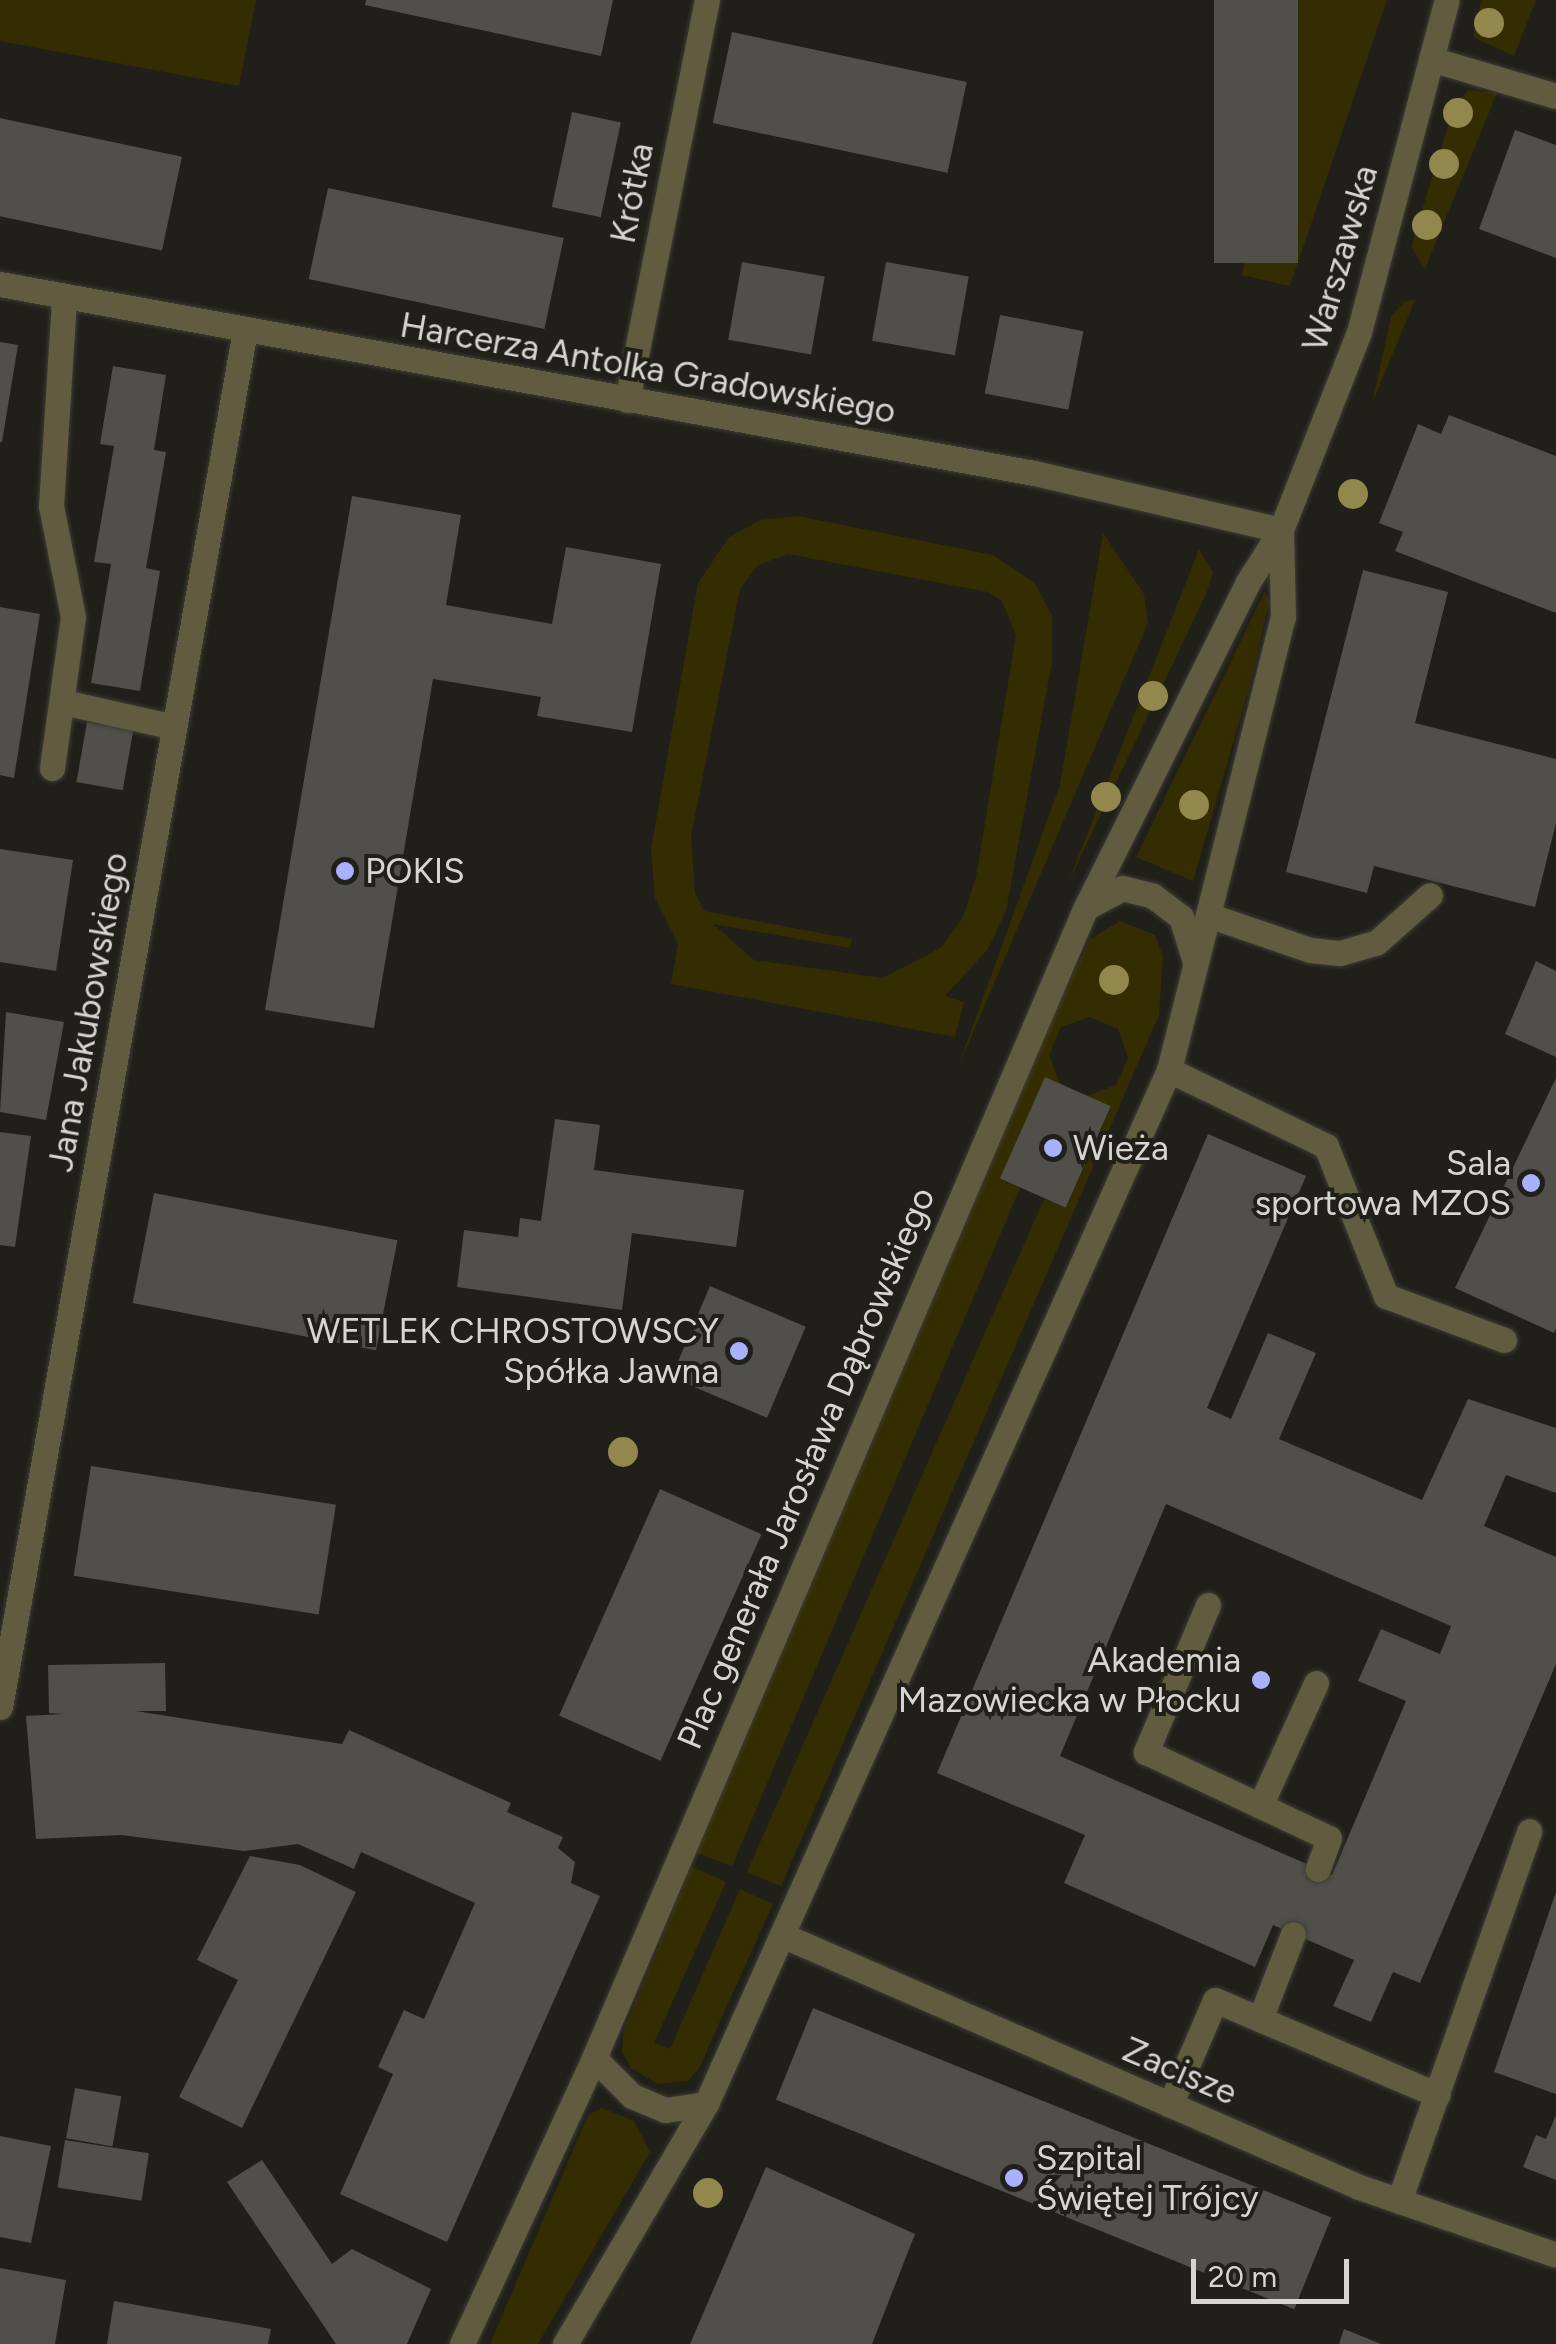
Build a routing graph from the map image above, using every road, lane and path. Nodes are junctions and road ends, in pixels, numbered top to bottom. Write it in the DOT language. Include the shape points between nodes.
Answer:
graph roads {
  1 [pos="707,0"];
  2 [pos="1447,0"];
  3 [pos="1431,59"];
  4 [pos="1556,96"];
  5 [pos="0,284"];
  6 [pos="64,297"];
  7 [pos="245,330"];
  8 [pos="627,400"];
  9 [pos="1282,530"];
  10 [pos="63,702"];
  11 [pos="174,726"];
  12 [pos="52,768"];
  13 [pos="1430,895"];
  14 [pos="1086,908"];
  15 [pos="1208,915"];
  16 [pos="1196,972"];
  17 [pos="1169,1070"];
  18 [pos="1504,1340"];
  19 [pos="1208,1605"];
  20 [pos="1316,1683"];
  21 [pos="0,1707"];
  22 [pos="1260,1806"];
  23 [pos="1530,1832"];
  24 [pos="1318,1869"];
  25 [pos="1293,1934"];
  26 [pos="782,1935"];
  27 [pos="1260,2019"];
  28 [pos="594,2058"];
  29 [pos="1438,2095"];
  30 [pos="706,2104"];
  31 [pos="1170,2104"];
  32 [pos="1398,2200"];
  33 [pos="1556,2255"];
  34 [pos="462,2344"];
  35 [pos="565,2344"];
  1 -- 8 [label="street, Krótka"];
  2 -- 3 [label="street, Warszawska"];
  3 -- 4 [label="street"];
  3 -- 9 [label="street, Warszawska" via="1359,332"];
  5 -- 6 [label="street, Harcerza Antolka Gradowskiego"];
  6 -- 7 [label="street, Harcerza Antolka Gradowskiego"];
  6 -- 10 [label="street" via="51,506 73,617"];
  7 -- 8 [label="street, Harcerza Antolka Gradowskiego"];
  7 -- 11 [label="street, Jana Jakubowskiego"];
  8 -- 9 [label="street, Harcerza Antolka Gradowskiego" via="1034,473"];
  9 -- 14 [label="street, Plac generała Jarosława Dąbrowskiego" via="1248,582"];
  9 -- 15 [label="street" via="1283,617"];
  10 -- 11 [label="street"];
  10 -- 12 [label="street"];
  11 -- 21 [label="street, Jana Jakubowskiego"];
  13 -- 15 [label="street" via="1376,942 1340,953 1310,950"];
  14 -- 16 [label="street" via="1122,888 1154,896 1181,917"];
  14 -- 28 [label="street, Plac generała Jarosława Dąbrowskiego"];
  15 -- 16 [label="street"];
  16 -- 17 [label="street"];
  17 -- 18 [label="street" via="1326,1146 1386,1296"];
  17 -- 26 [label="street"];
  19 -- 22 [label="street" via="1146,1752"];
  20 -- 22 [label="street"];
  22 -- 24 [label="street" via="1330,1838"];
  23 -- 29 [label="street"];
  25 -- 27 [label="street"];
  26 -- 30 [label="street"];
  26 -- 31 [label="street, Zacisze"];
  27 -- 29 [label="street"];
  27 -- 31 [label="street" via="1215,2000"];
  28 -- 30 [label="street" via="632,2096 665,2110"];
  28 -- 34 [label="street, Plac generała Jarosława Dąbrowskiego"];
  29 -- 32 [label="street"];
  30 -- 35 [label="street"];
  31 -- 32 [label="street, Zacisze"];
  32 -- 33 [label="street, Zacisze"];
}
